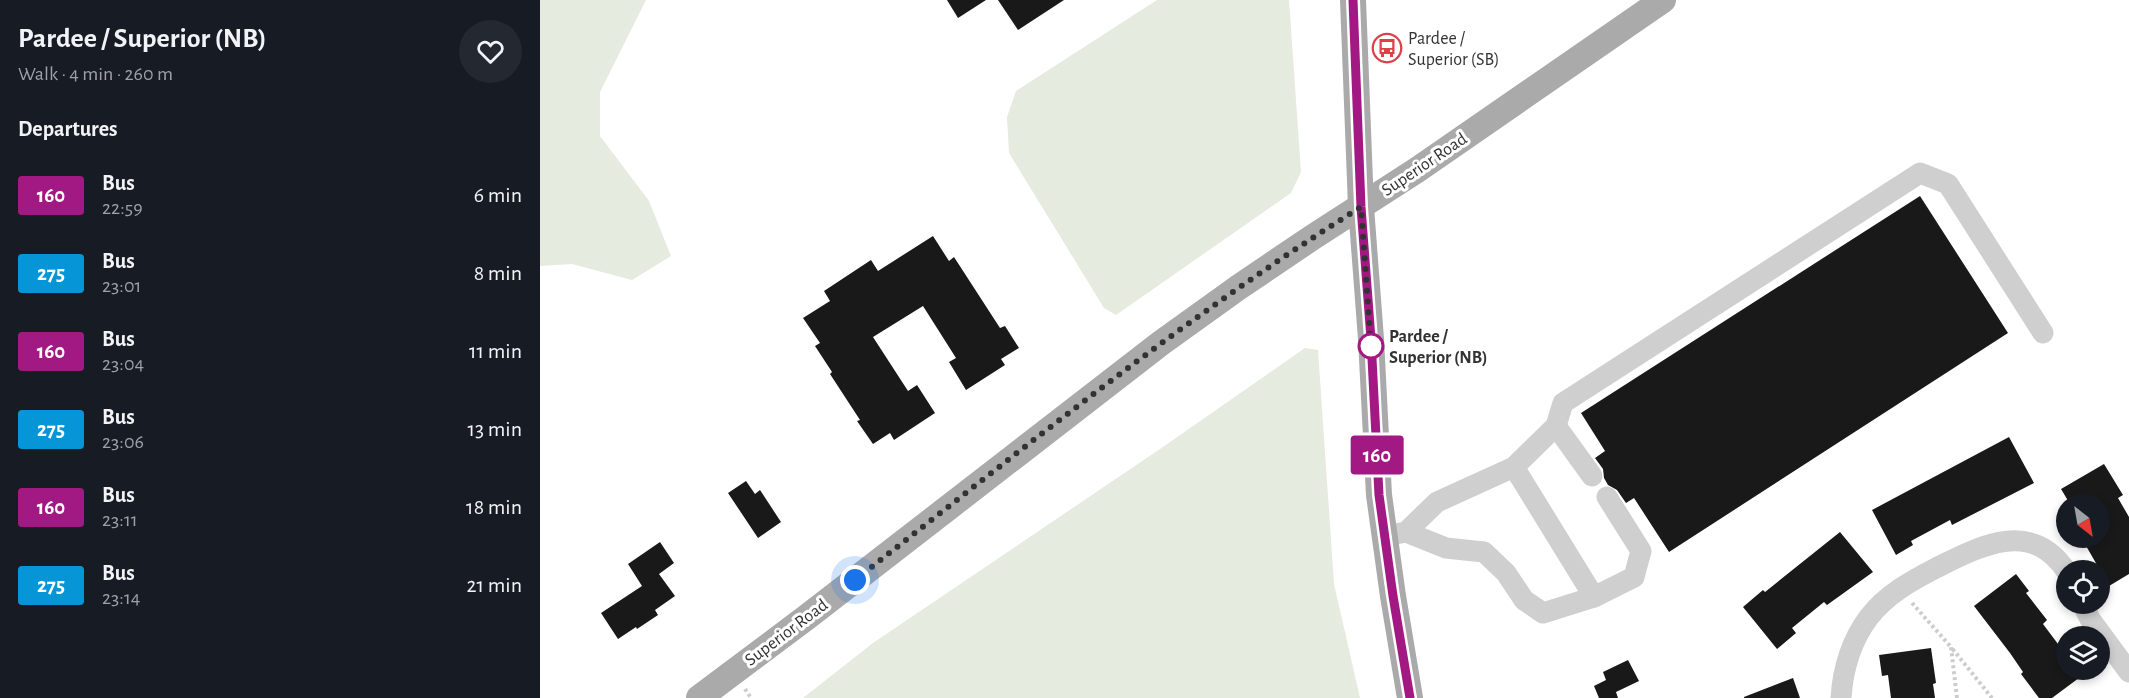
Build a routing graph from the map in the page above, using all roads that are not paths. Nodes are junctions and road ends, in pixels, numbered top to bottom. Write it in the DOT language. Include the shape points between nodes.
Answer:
graph roads {
  1 [pos="1353,0"];
  2 [pos="1662,0"];
  3 [pos="1361,207"];
  4 [pos="2043,333"];
  5 [pos="1556,426"];
  6 [pos="1514,466"];
  7 [pos="1592,476"];
  8 [pos="1607,497"];
  9 [pos="1395,534"];
  10 [pos="2056,560"];
  11 [pos="1594,597"];
  12 [pos="2088,614"];
  13 [pos="2128,674"];
  14 [pos="699,698"];
  15 [pos="1410,698"];
  16 [pos="1841,698"];
  1 -- 3 [label="main road"];
  2 -- 3 [label="main road, Superior Road"];
  3 -- 9 [label="main road" via="1379,495"];
  3 -- 14 [label="main road, Superior Road" via="1161,343"];
  4 -- 5 [label="street" via="1948,184 1920,173 1563,403"];
  5 -- 6 [label="street"];
  5 -- 7 [label="street"];
  6 -- 9 [label="street" via="1437,502"];
  6 -- 11 [label="street"];
  8 -- 11 [label="street" via="1641,551 1634,577"];
  9 -- 11 [label="street" via="1446,548 1484,552 1506,573 1524,600 1543,613"];
  9 -- 15 [label="main road" via="1393,596"];
  10 -- 16 [label="street" via="2031,543 2003,540 1971,550 1899,588 1871,614 1853,643"];
  12 -- 13 [label="street"];
}
